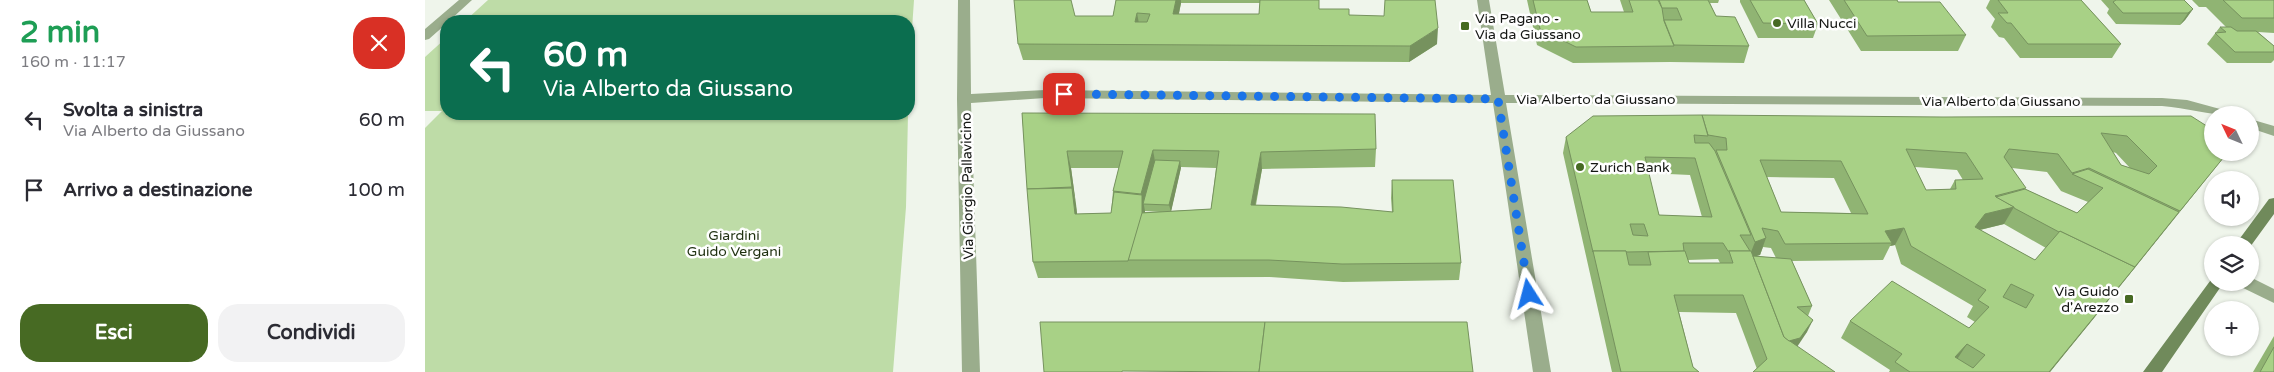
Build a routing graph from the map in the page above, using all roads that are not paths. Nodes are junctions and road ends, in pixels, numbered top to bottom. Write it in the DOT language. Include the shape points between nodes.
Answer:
graph roads {
  1 [pos="466,0"];
  2 [pos="964,0"];
  3 [pos="1483,0"];
  4 [pos="449,15"];
  5 [pos="440,23"];
  6 [pos="425,36"];
  7 [pos="1498,99"];
  8 [pos="965,100"];
  9 [pos="2204,109"];
  10 [pos="2259,125"];
  11 [pos="2274,131"];
  12 [pos="2274,203"];
  13 [pos="2250,236"];
  14 [pos="2259,289"];
  15 [pos="2210,291"];
  16 [pos="2274,297"];
  17 [pos="971,372"];
  18 [pos="1542,372"];
  19 [pos="2152,372"];
  1 -- 4 [label="street"];
  2 -- 8 [label="street, Via Giorgio Pallavicino"];
  3 -- 7 [label="street"];
  5 -- 6 [label="street"];
  7 -- 8 [label="street, Via Alberto da Giussano" via="1045,94"];
  7 -- 9 [label="street, Via Alberto da Giussano" via="2162,102"];
  7 -- 18 [label="street"];
  8 -- 17 [label="street, Via Giorgio Pallavicino"];
  10 -- 11 [label="street"];
  12 -- 13 [label="main road"];
  14 -- 16 [label="street"];
  15 -- 19 [label="main road"];
}
